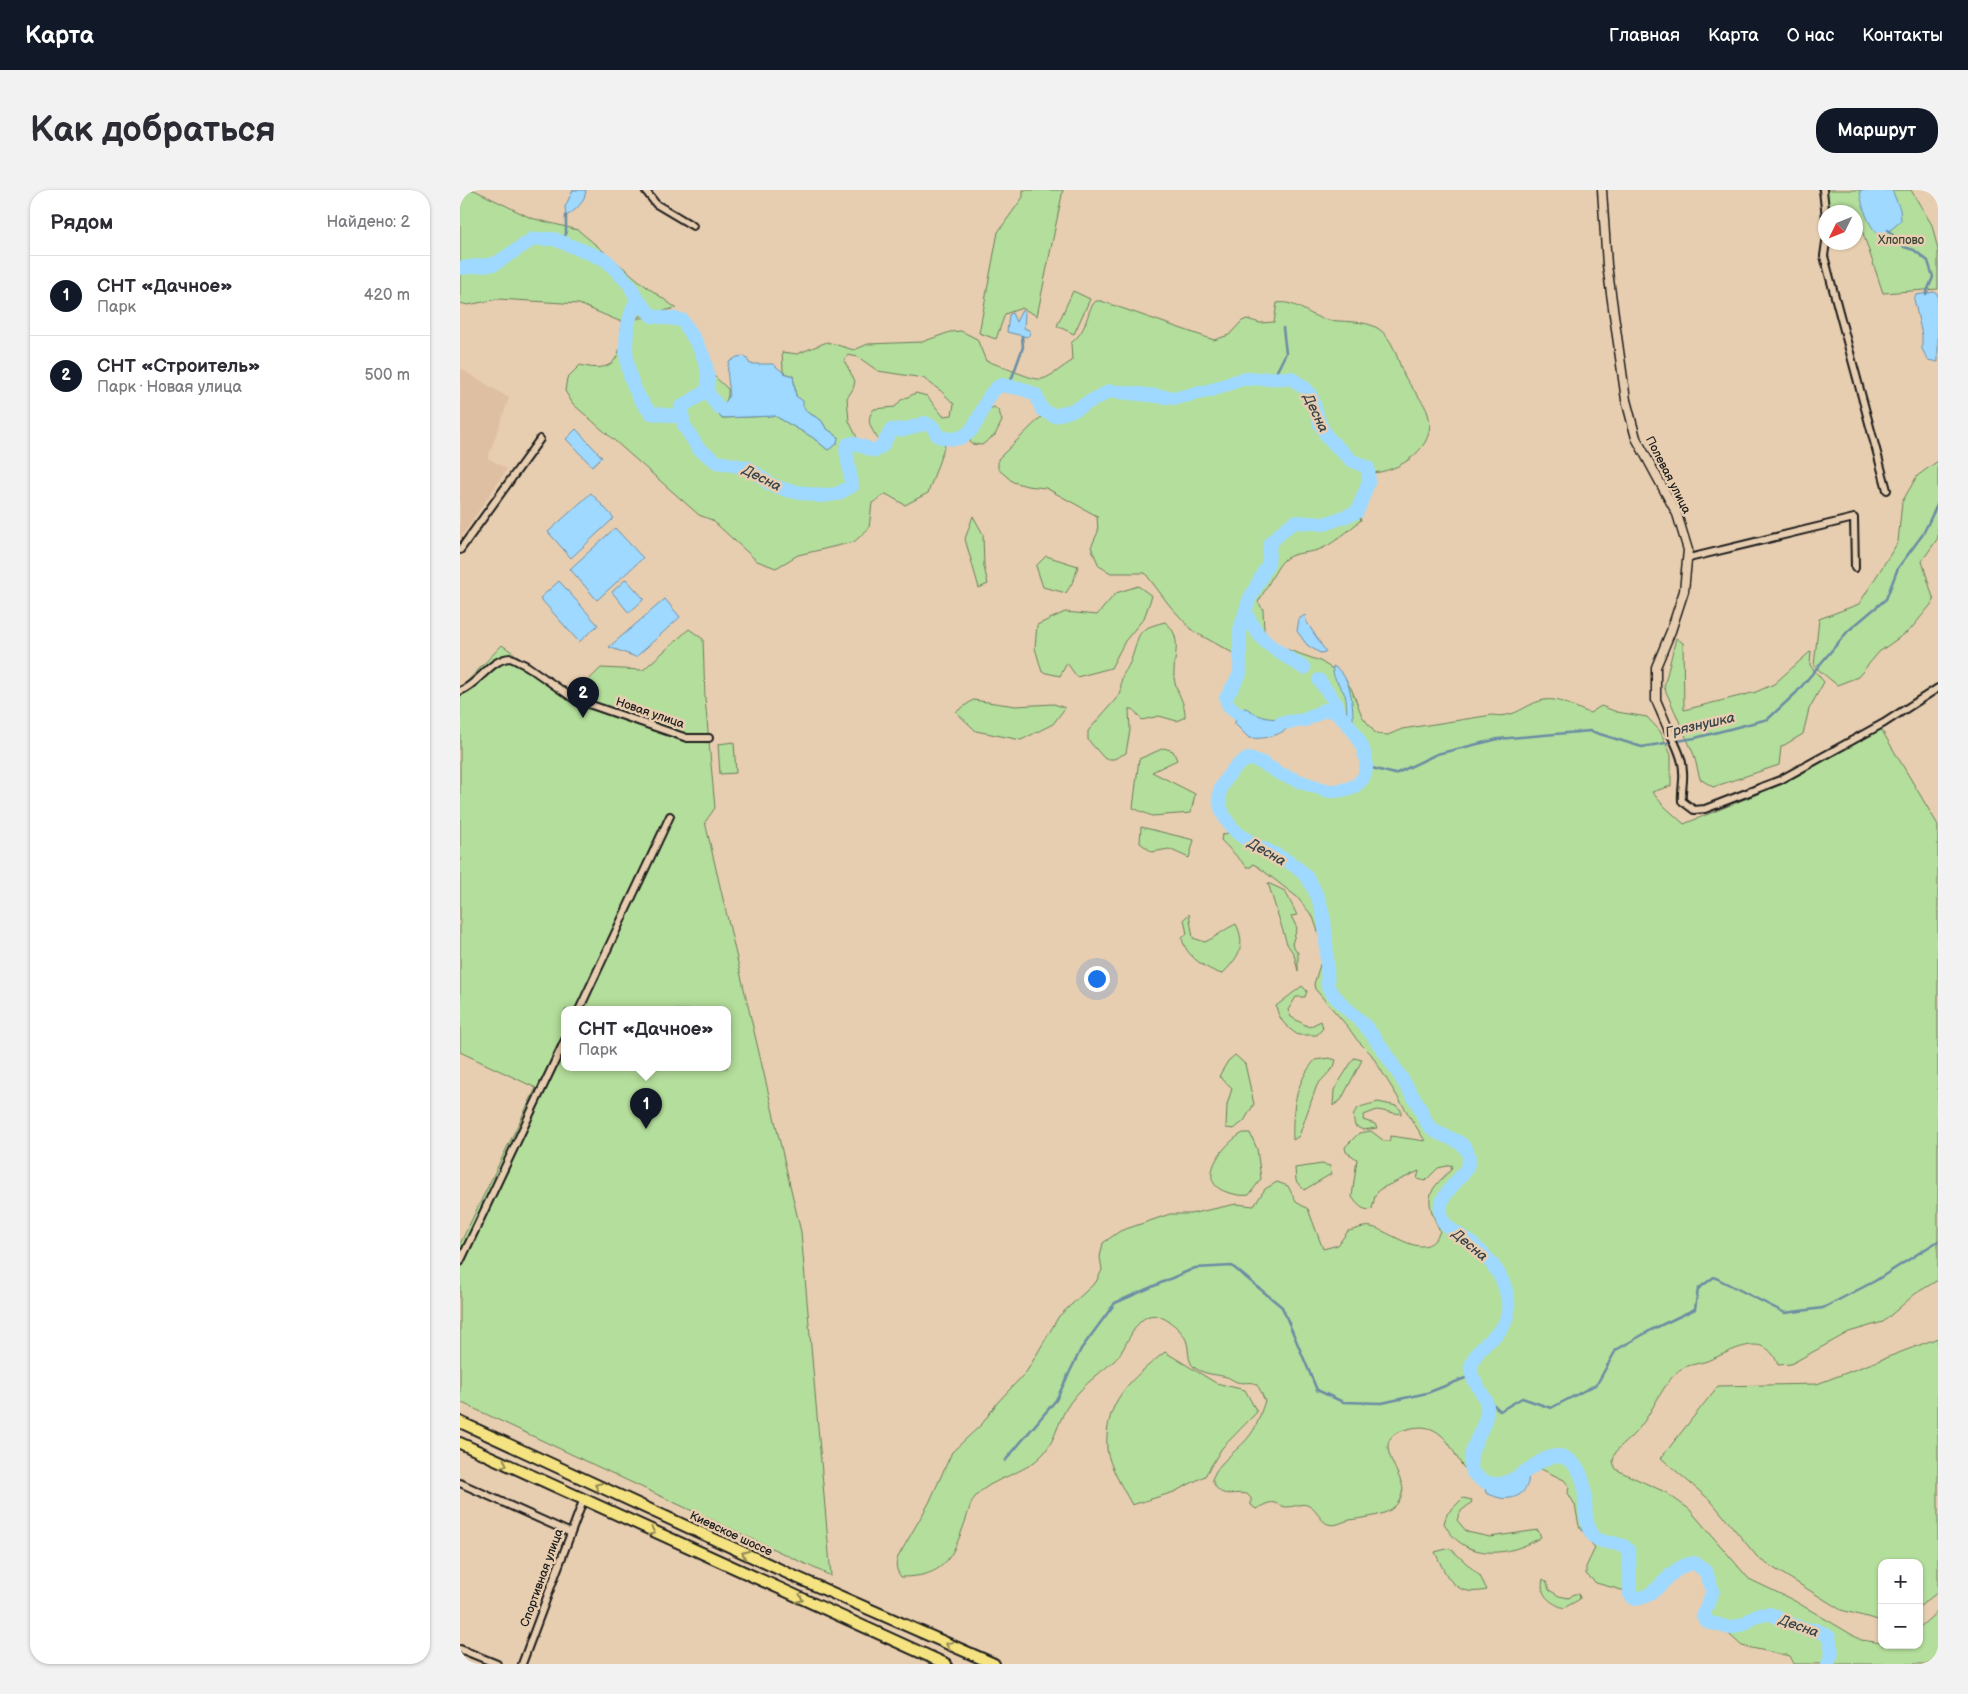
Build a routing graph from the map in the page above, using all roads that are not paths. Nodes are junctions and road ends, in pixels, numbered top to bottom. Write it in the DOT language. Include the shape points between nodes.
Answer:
graph roads {
  1 [pos="645,190"];
  2 [pos="1602,190"];
  3 [pos="1823,190"];
  4 [pos="1825,205"];
  5 [pos="693,226"];
  6 [pos="1825,250"];
  7 [pos="540,439"];
  8 [pos="1887,490"];
  9 [pos="460,550"];
  10 [pos="1688,558"];
  11 [pos="1855,568"];
  12 [pos="1938,688"];
  13 [pos="460,691"];
  14 [pos="1670,733"];
  15 [pos="709,738"];
  16 [pos="670,816"];
  17 [pos="581,1006"];
  18 [pos="561,1048"];
  19 [pos="460,1262"];
  20 [pos="460,1422"];
  21 [pos="460,1443"];
  22 [pos="460,1483"];
  23 [pos="583,1500"];
  24 [pos="571,1533"];
  25 [pos="460,1650"];
  26 [pos="497,1664"];
  27 [pos="522,1664"];
  28 [pos="946,1664"];
  29 [pos="994,1664"];
  1 -- 5 [label="street" via="656,204"];
  2 -- 10 [label="street, Полевая улица" via="1607,265 1626,400 1636,438 1677,514"];
  3 -- 4 [label="street"];
  6 -- 8 [label="street"];
  7 -- 9 [label="street"];
  10 -- 11 [label="street" via="1854,518"];
  10 -- 14 [label="street, Полевая улица" via="1684,591 1656,667 1656,700"];
  12 -- 14 [label="street" via="1884,723 1780,780 1705,809 1694,810 1682,801 1680,786 1684,773 1680,754"];
  13 -- 15 [label="street, Новая улица" via="475,683 499,661 511,658 574,699 687,738"];
  16 -- 17 [label="street"];
  18 -- 19 [label="street"];
  29 -- 20 [label="highway, Киевское шоссе, one-way"];
  21 -- 23 [label="highway, one-way"];
  22 -- 24 [label="street"];
  23 -- 24 [label="street, Спортивная улица"];
  23 -- 28 [label="highway, one-way"];
  24 -- 27 [label="street, Спортивная улица"];
  25 -- 26 [label="street"];
}
